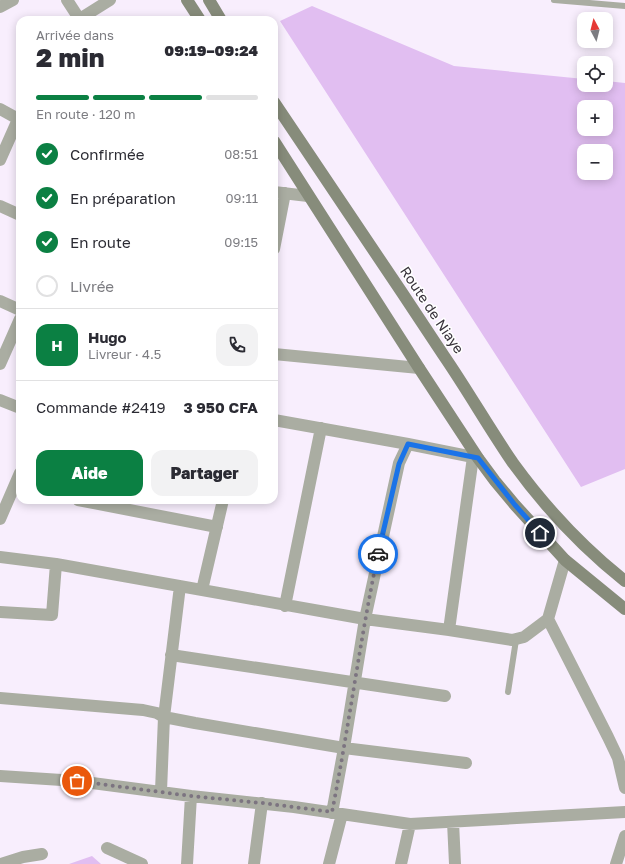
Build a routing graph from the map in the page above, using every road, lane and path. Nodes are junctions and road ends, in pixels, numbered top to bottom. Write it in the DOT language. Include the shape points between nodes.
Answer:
graph roads {
  1 [pos="13,0"];
  2 [pos="67,0"];
  3 [pos="110,0"];
  4 [pos="187,0"];
  5 [pos="209,0"];
  6 [pos="554,0"];
  7 [pos="625,6"];
  8 [pos="0,7"];
  9 [pos="77,16"];
  10 [pos="85,16"];
  11 [pos="197,16"];
  12 [pos="219,16"];
  13 [pos="278,108"];
  14 [pos="0,110"];
  15 [pos="16,117"];
  16 [pos="16,125"];
  17 [pos="278,147"];
  18 [pos="0,160"];
  19 [pos="280,192"];
  20 [pos="308,196"];
  21 [pos="0,206"];
  22 [pos="278,211"];
  23 [pos="16,213"];
  24 [pos="0,301"];
  25 [pos="16,308"];
  26 [pos="16,328"];
  27 [pos="278,354"];
  28 [pos="0,364"];
  29 [pos="419,368"];
  30 [pos="0,400"];
  31 [pos="16,406"];
  32 [pos="278,421"];
  33 [pos="321,428"];
  34 [pos="408,444"];
  35 [pos="475,457"];
  36 [pos="16,481"];
  37 [pos="11,491"];
  38 [pos="99,504"];
  39 [pos="222,504"];
  40 [pos="0,519"];
  41 [pos="217,527"];
  42 [pos="0,557"];
  43 [pos="565,560"];
  44 [pos="56,564"];
  45 [pos="625,581"];
  46 [pos="180,586"];
  47 [pos="202,590"];
  48 [pos="285,606"];
  49 [pos="625,609"];
  50 [pos="0,612"];
  51 [pos="365,619"];
  52 [pos="548,619"];
  53 [pos="449,630"];
  54 [pos="516,640"];
  55 [pos="171,655"];
  56 [pos="354,683"];
  57 [pos="508,692"];
  58 [pos="445,696"];
  59 [pos="0,698"];
  60 [pos="164,717"];
  61 [pos="344,748"];
  62 [pos="466,763"];
  63 [pos="0,776"];
  64 [pos="625,788"];
  65 [pos="161,791"];
  66 [pos="191,796"];
  67 [pos="262,803"];
  68 [pos="625,812"];
  69 [pos="337,813"];
  70 [pos="453,822"];
  71 [pos="410,824"];
  72 [pos="625,836"];
  73 [pos="107,848"];
  74 [pos="42,854"];
  75 [pos="1,864"];
  76 [pos="142,864"];
  77 [pos="187,864"];
  78 [pos="254,864"];
  79 [pos="329,864"];
  80 [pos="401,864"];
  81 [pos="455,864"];
  82 [pos="616,864"];
  1 -- 8 [label="street"];
  2 -- 9 [label="street"];
  3 -- 10 [label="street"];
  4 -- 11 [label="main road"];
  5 -- 12 [label="main road"];
  6 -- 7 [label="lane"];
  13 -- 45 [label="main road, Route de Niaye" via="446,358 512,462 568,530"];
  14 -- 15 [label="street"];
  16 -- 18 [label="street"];
  17 -- 20 [label="main road"];
  19 -- 20 [label="street"];
  19 -- 22 [label="street"];
  20 -- 29 [label="main road"];
  21 -- 23 [label="street"];
  24 -- 25 [label="street"];
  26 -- 28 [label="street"];
  27 -- 29 [label="street"];
  29 -- 35 [label="main road"];
  30 -- 31 [label="street"];
  32 -- 33 [label="street"];
  33 -- 34 [label="street"];
  33 -- 48 [label="street"];
  34 -- 35 [label="street"];
  34 -- 51 [label="street" via="399,464"];
  35 -- 43 [label="main road"];
  35 -- 53 [label="street"];
  36 -- 37 [label="street"];
  37 -- 40 [label="street"];
  38 -- 41 [label="street"];
  39 -- 41 [label="street"];
  41 -- 47 [label="street"];
  42 -- 44 [label="street"];
  43 -- 49 [label="main road"];
  43 -- 52 [label="street"];
  44 -- 46 [label="street"];
  44 -- 50 [label="street" via="52,615"];
  46 -- 47 [label="street"];
  46 -- 55 [label="street"];
  47 -- 48 [label="street"];
  48 -- 51 [label="street"];
  51 -- 53 [label="street"];
  51 -- 56 [label="street"];
  52 -- 54 [label="street"];
  52 -- 64 [label="street" via="618,758"];
  53 -- 54 [label="street"];
  54 -- 57 [label="lane"];
  55 -- 56 [label="street"];
  55 -- 60 [label="street"];
  56 -- 58 [label="street"];
  56 -- 61 [label="street"];
  59 -- 60 [label="street" via="143,710"];
  60 -- 61 [label="street"];
  60 -- 65 [label="street"];
  61 -- 62 [label="street"];
  61 -- 69 [label="street"];
  63 -- 65 [label="street" via="77,781"];
  65 -- 66 [label="street"];
  66 -- 67 [label="street"];
  66 -- 77 [label="street"];
  67 -- 69 [label="street"];
  67 -- 78 [label="street"];
  68 -- 70 [label="street"];
  69 -- 71 [label="street"];
  69 -- 79 [label="street"];
  70 -- 71 [label="street"];
  70 -- 81 [label="street"];
  71 -- 80 [label="street"];
  72 -- 82 [label="street"];
  73 -- 76 [label="street"];
  74 -- 75 [label="street"];
}
